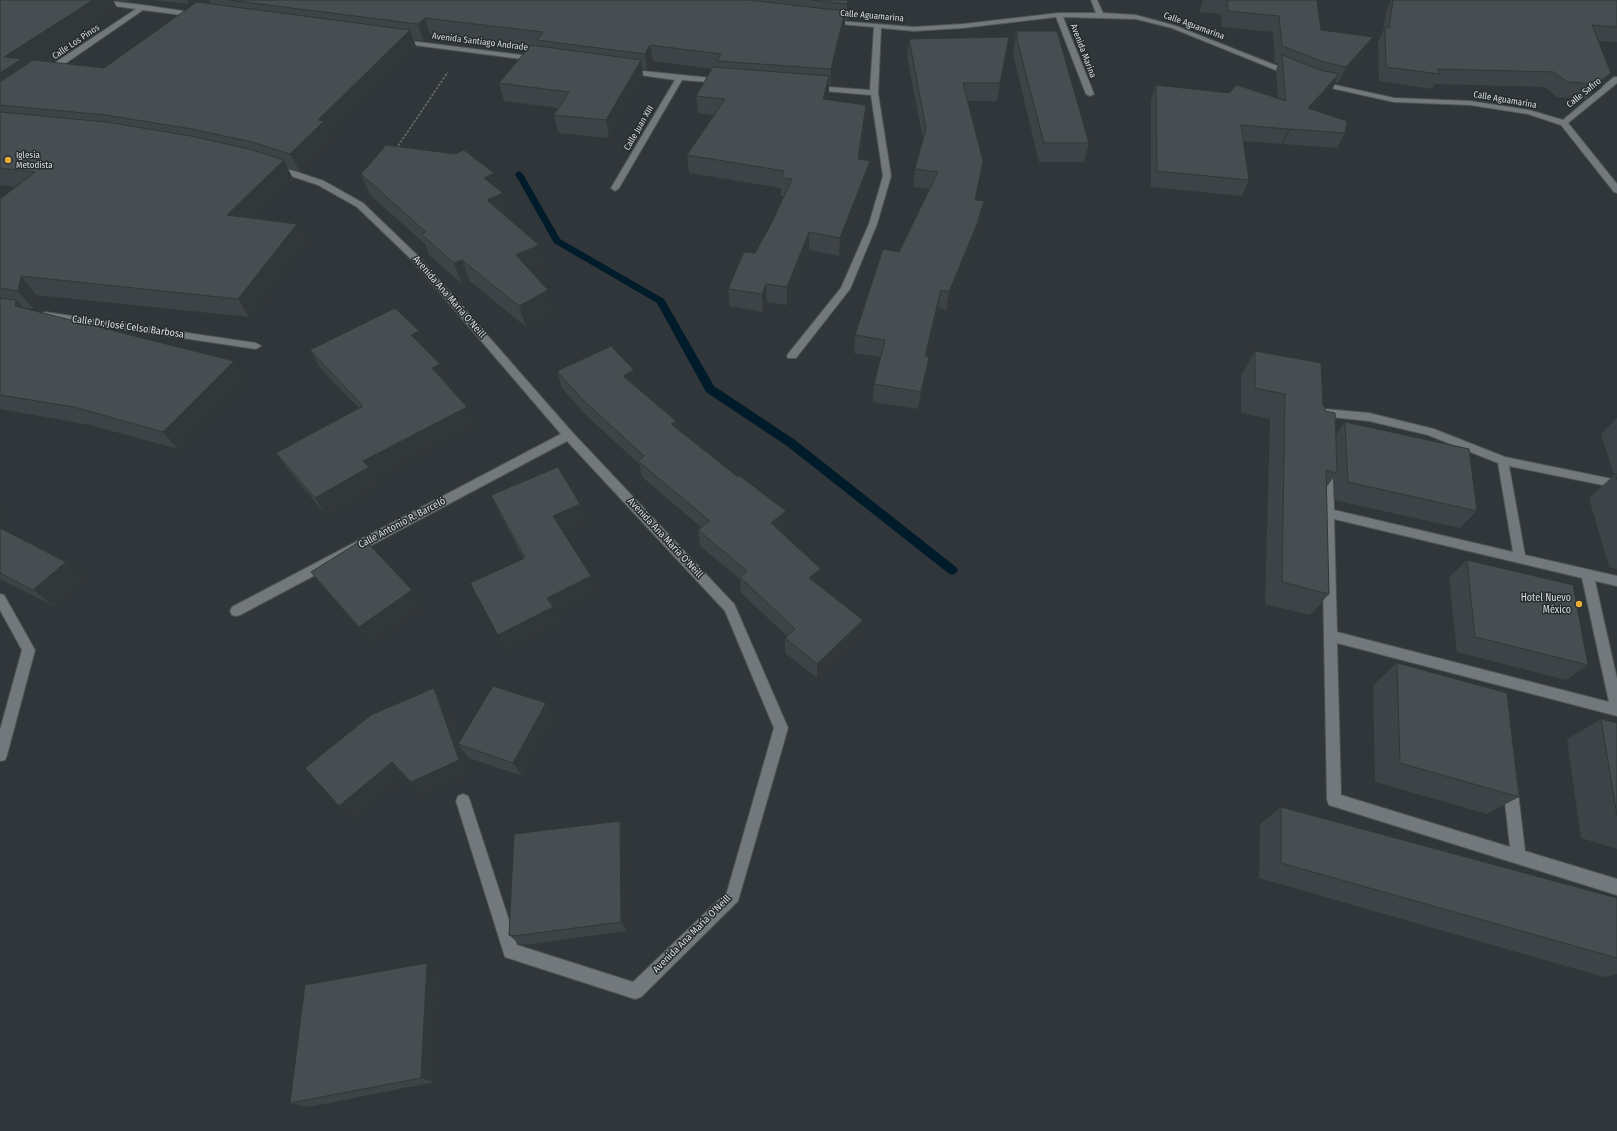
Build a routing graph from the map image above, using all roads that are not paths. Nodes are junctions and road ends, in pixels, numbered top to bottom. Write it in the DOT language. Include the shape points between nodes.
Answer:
graph roads {
  1 [pos="85,0"];
  2 [pos="1094,0"];
  3 [pos="143,7"];
  4 [pos="1059,15"];
  5 [pos="1100,15"];
  6 [pos="206,16"];
  7 [pos="823,21"];
  8 [pos="878,27"];
  9 [pos="394,40"];
  10 [pos="548,60"];
  11 [pos="618,69"];
  12 [pos="1300,76"];
  13 [pos="39,77"];
  14 [pos="680,78"];
  15 [pos="1307,79"];
  16 [pos="1617,79"];
  17 [pos="726,81"];
  18 [pos="804,88"];
  19 [pos="874,93"];
  20 [pos="1090,94"];
  21 [pos="1564,123"];
  22 [pos="268,166"];
  23 [pos="615,188"];
  24 [pos="1617,190"];
  25 [pos="39,314"];
  26 [pos="256,346"];
  27 [pos="792,356"];
  28 [pos="1326,429"];
  29 [pos="568,435"];
  30 [pos="1326,459"];
  31 [pos="1503,461"];
  32 [pos="1617,484"];
  33 [pos="1328,513"];
  34 [pos="1520,559"];
  35 [pos="1587,574"];
  36 [pos="1617,580"];
  37 [pos="0,599"];
  38 [pos="236,610"];
  39 [pos="1330,636"];
  40 [pos="1497,679"];
  41 [pos="1499,694"];
  42 [pos="1617,709"];
  43 [pos="0,755"];
  44 [pos="1508,772"];
  45 [pos="463,801"];
  46 [pos="1518,857"];
  47 [pos="1617,887"];
  1 -- 3 [label="street"];
  2 -- 5 [label="street"];
  3 -- 6 [label="street"];
  3 -- 13 [label="street, Calle Los Pinos"];
  4 -- 5 [label="street, Calle Aguamarina"];
  4 -- 8 [label="street, Calle Aguamarina" via="963,26 914,29"];
  4 -- 20 [label="street, Avenida Marina"];
  5 -- 12 [label="street, Calle Aguamarina" via="1136,17 1174,27"];
  7 -- 8 [label="street, Calle Aguamarina"];
  8 -- 19 [label="street"];
  9 -- 10 [label="street, Avenida Santiago Andrade"];
  11 -- 14 [label="street"];
  14 -- 17 [label="street"];
  14 -- 23 [label="street, Calle Juan XIII"];
  15 -- 21 [label="street, Calle Aguamarina" via="1394,100 1470,103 1529,112"];
  16 -- 21 [label="street, Calle Safiro"];
  18 -- 19 [label="street"];
  19 -- 27 [label="street" via="887,176 873,224 845,288"];
  21 -- 24 [label="street"];
  22 -- 29 [label="street, Avenida Ana María O'Neill" via="321,183 360,205 414,256"];
  25 -- 26 [label="street, Calle Dr. José Celso Barbosa"];
  28 -- 31 [label="street" via="1326,413 1370,417 1430,432"];
  29 -- 38 [label="street, Calle Antonio R. Barceló"];
  29 -- 45 [label="street, Avenida Ana María O'Neill" via="730,608 781,728 733,896 635,991 511,951"];
  30 -- 33 [label="street"];
  31 -- 32 [label="street"];
  31 -- 34 [label="street"];
  33 -- 34 [label="street"];
  33 -- 39 [label="street"];
  34 -- 35 [label="street"];
  35 -- 36 [label="street"];
  35 -- 42 [label="street"];
  37 -- 43 [label="street" via="29,650"];
  39 -- 40 [label="street"];
  39 -- 46 [label="street" via="1334,800"];
  40 -- 41 [label="street"];
  40 -- 42 [label="street"];
  44 -- 46 [label="street"];
  46 -- 47 [label="street"];
}
